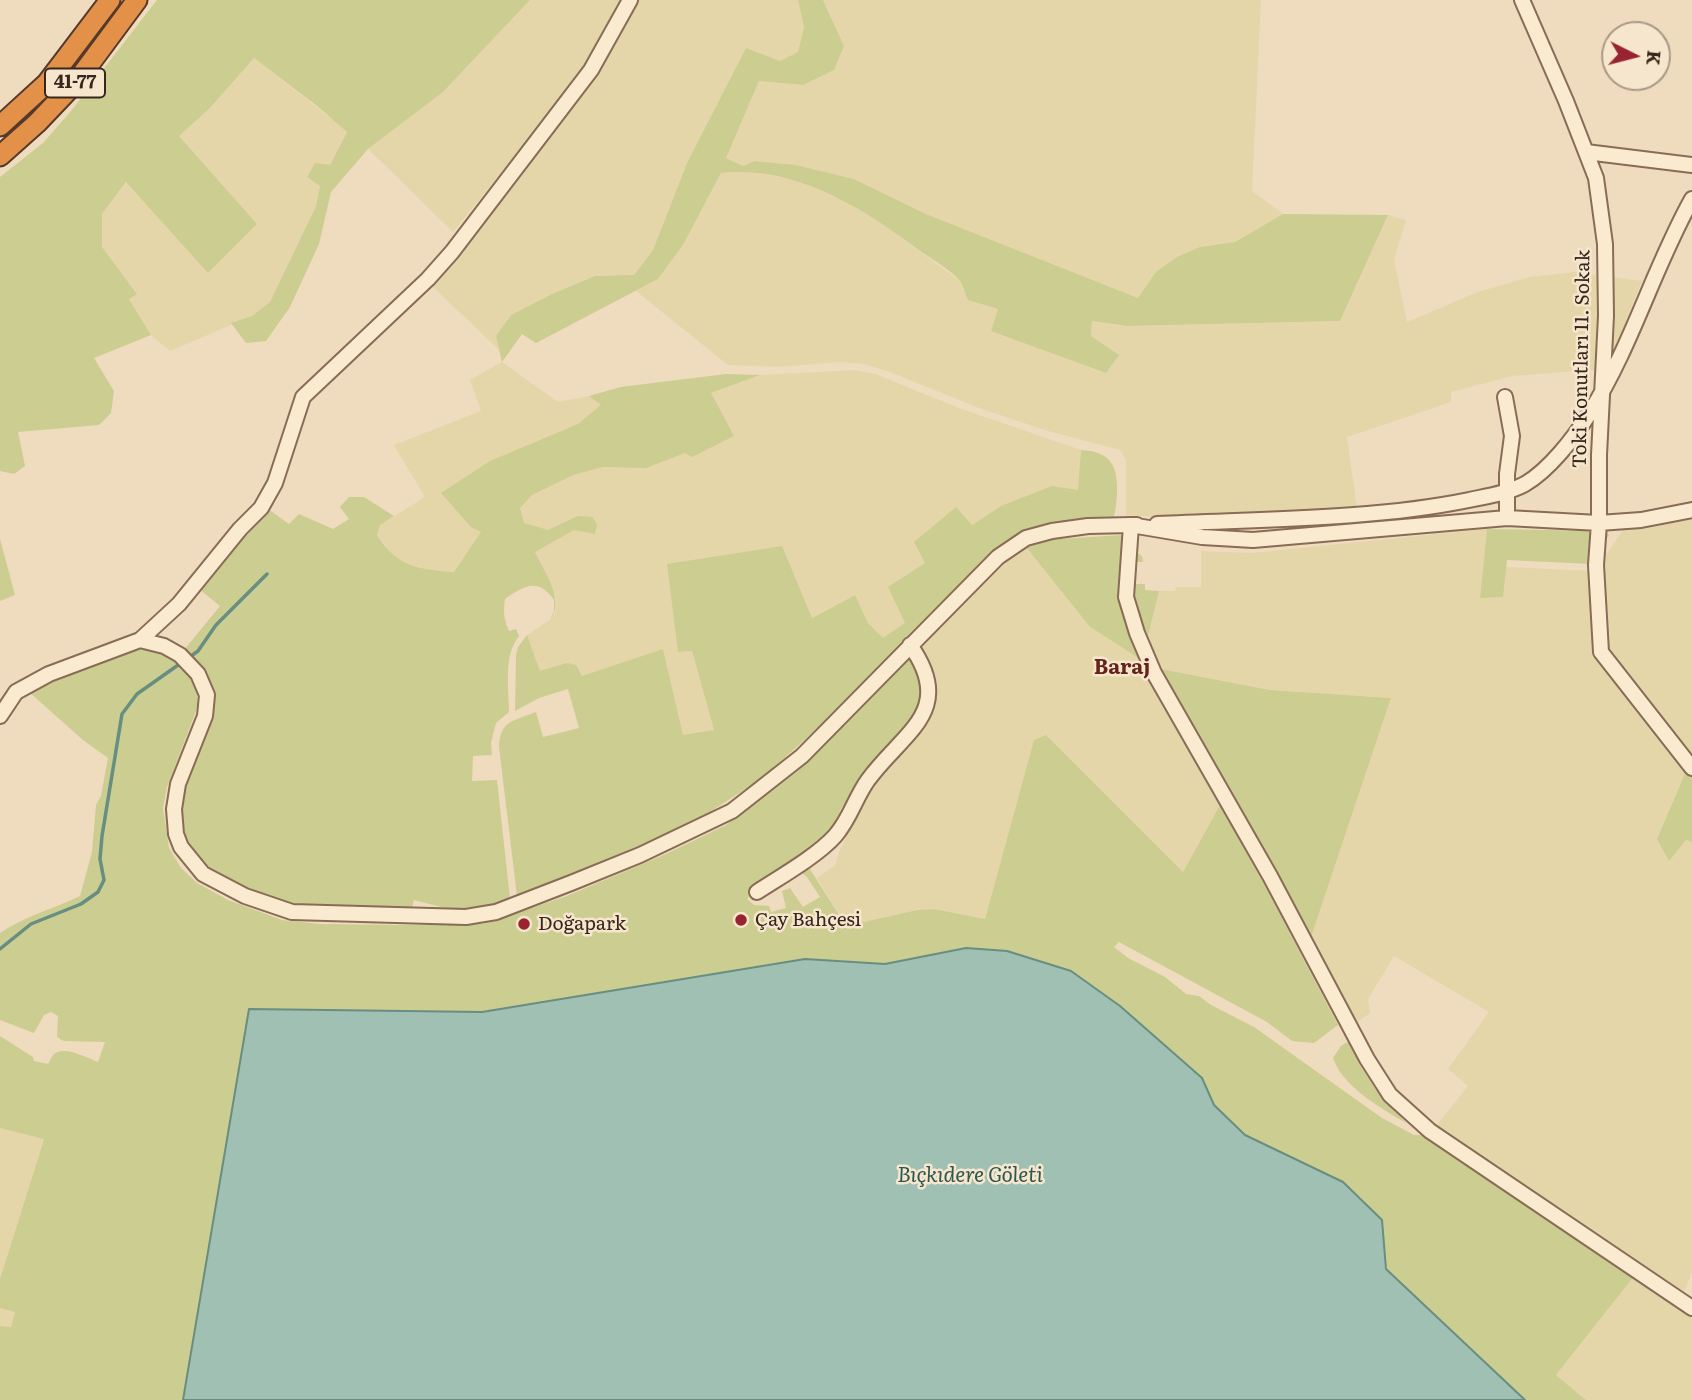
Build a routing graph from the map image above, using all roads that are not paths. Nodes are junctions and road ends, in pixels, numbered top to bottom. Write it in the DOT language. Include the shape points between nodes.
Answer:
graph roads {
  1 [pos="110,0"];
  2 [pos="137,0"];
  3 [pos="630,0"];
  4 [pos="1522,0"];
  5 [pos="0,126"];
  6 [pos="1586,152"];
  7 [pos="0,156"];
  8 [pos="1692,165"];
  9 [pos="1692,199"];
  10 [pos="1602,391"];
  11 [pos="1505,397"];
  12 [pos="1506,492"];
  13 [pos="1692,510"];
  14 [pos="1507,518"];
  15 [pos="1599,523"];
  16 [pos="1131,525"];
  17 [pos="140,640"];
  18 [pos="911,645"];
  19 [pos="0,716"];
  20 [pos="1692,768"];
  21 [pos="757,892"];
  22 [pos="1692,1308"];
  1 -- 5 [label="highway, 41-77" via="47,83"];
  2 -- 7 [label="highway, 41-77" via="77,80"];
  3 -- 17 [label="street" via="591,70 452,252 303,397 275,483 261,508 178,604"];
  4 -- 6 [label="street, Toki Konutları 11. Sokak"];
  6 -- 8 [label="street"];
  6 -- 10 [label="street, Toki Konutları 11. Sokak" via="1596,178 1605,244"];
  9 -- 10 [label="street"];
  10 -- 12 [label="street" via="1563,451 1527,483"];
  10 -- 15 [label="street, Toki Konutları 11. Sokak"];
  11 -- 12 [label="street" via="1512,436"];
  12 -- 14 [label="street"];
  12 -- 16 [label="street" via="1365,513"];
  13 -- 15 [label="street"];
  14 -- 15 [label="street"];
  14 -- 16 [label="street" via="1253,540"];
  15 -- 20 [label="street, Toki Konutları 11. Sokak" via="1596,565 1601,652"];
  16 -- 18 [label="street" via="1088,526 1026,538 998,557"];
  16 -- 22 [label="street" via="1126,597 1154,673 1390,1095 1430,1131"];
  17 -- 18 [label="street" via="180,655 198,674 207,695 205,716 178,783 174,809 181,847 203,874 245,896 292,912 453,918 515,905 640,855 732,811 802,756"];
  17 -- 19 [label="street" via="22,686"];
  18 -- 21 [label="street" via="928,677 929,693 916,727 866,782 834,837"];
}
